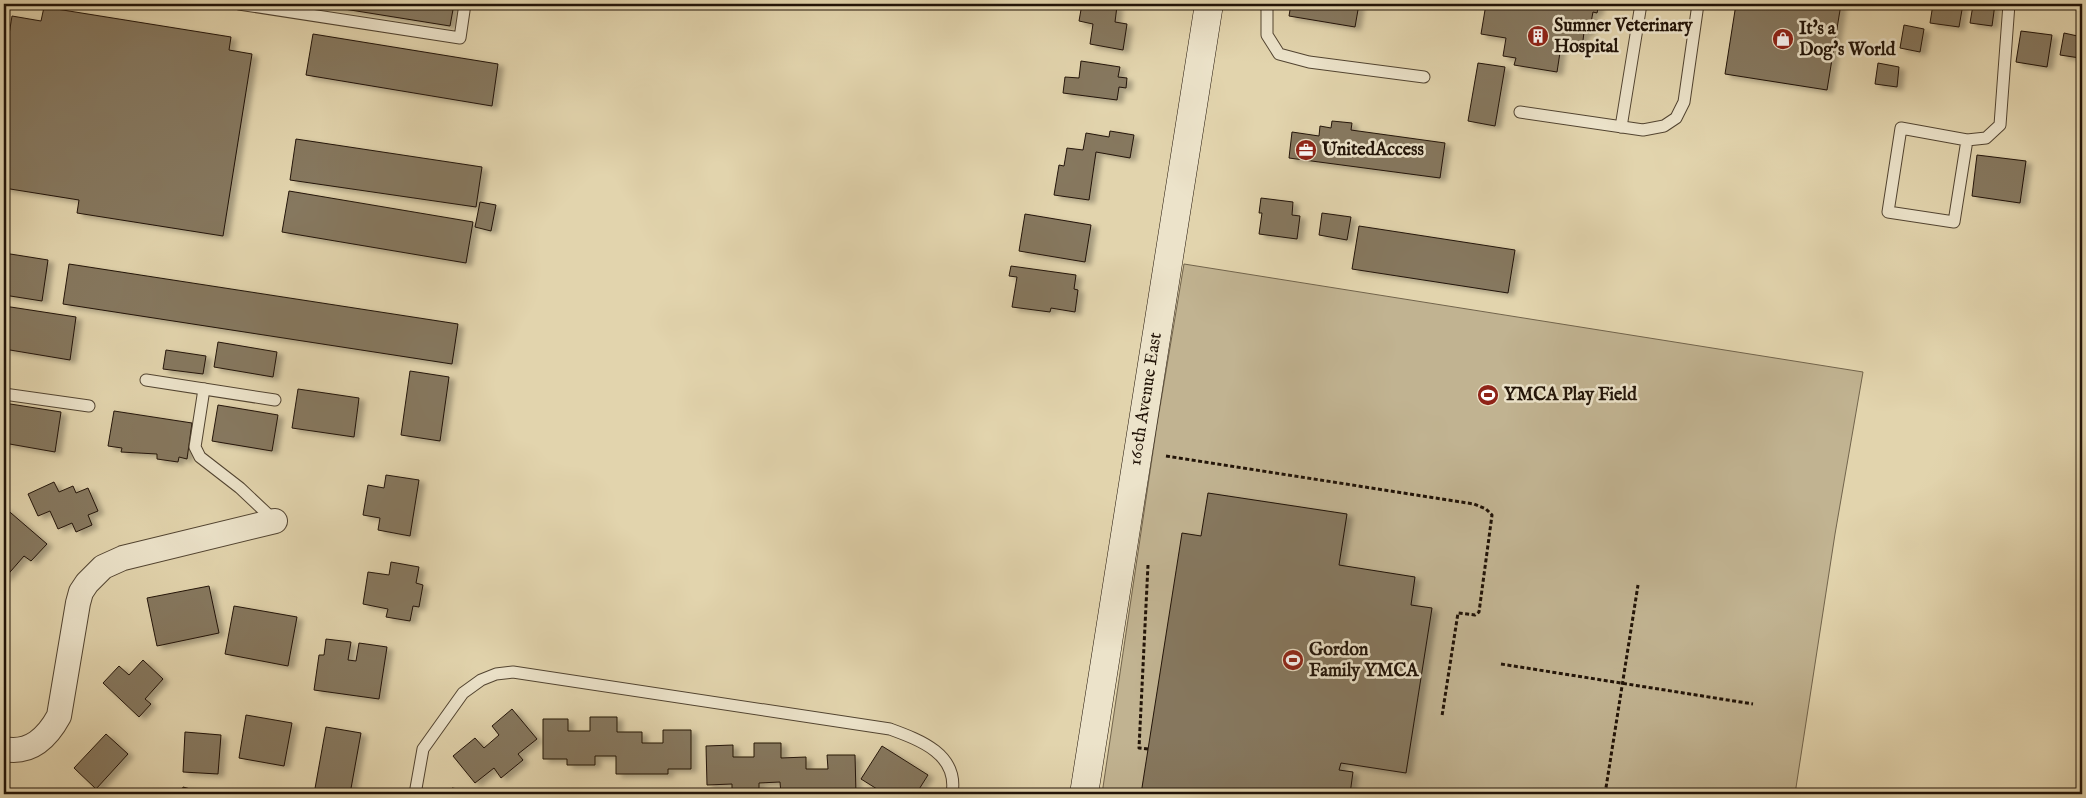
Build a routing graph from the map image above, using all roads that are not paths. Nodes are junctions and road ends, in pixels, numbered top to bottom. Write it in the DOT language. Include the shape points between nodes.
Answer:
graph roads {
  1 [pos="239,4"];
  2 [pos="465,4"];
  3 [pos="1209,4"];
  4 [pos="1267,4"];
  5 [pos="1641,4"];
  6 [pos="1698,4"];
  7 [pos="2009,4"];
  8 [pos="266,6"];
  9 [pos="1424,78"];
  10 [pos="1520,112"];
  11 [pos="1621,126"];
  12 [pos="1967,140"];
  13 [pos="146,380"];
  14 [pos="204,389"];
  15 [pos="4,394"];
  16 [pos="275,400"];
  17 [pos="89,406"];
  18 [pos="275,522"];
  19 [pos="4,750"];
  20 [pos="415,794"];
  21 [pos="952,794"];
  22 [pos="1084,794"];
  1 -- 8 [label="lane"];
  2 -- 8 [label="lane" via="460,38"];
  3 -- 22 [label="street, 160th Avenue East"];
  4 -- 9 [label="lane" via="1267,35 1279,54 1309,62"];
  5 -- 11 [label="lane"];
  6 -- 11 [label="lane" via="1684,102 1676,118 1664,126 1643,130"];
  7 -- 12 [label="lane" via="2000,125 1986,138"];
  10 -- 11 [label="lane"];
  12 -- 12 [label="lane" via="1954,222 1888,212 1902,128"];
  13 -- 14 [label="lane"];
  14 -- 16 [label="lane"];
  14 -- 18 [label="lane" via="195,447 200,457 240,488"];
  15 -- 17 [label="lane"];
  18 -- 19 [label="street" via="123,558 103,567 87,583 78,602 59,716 51,731 31,747"];
  20 -- 21 [label="lane" via="423,749 463,693 481,680 513,672 890,729 930,745 941,756 951,772"];
}
